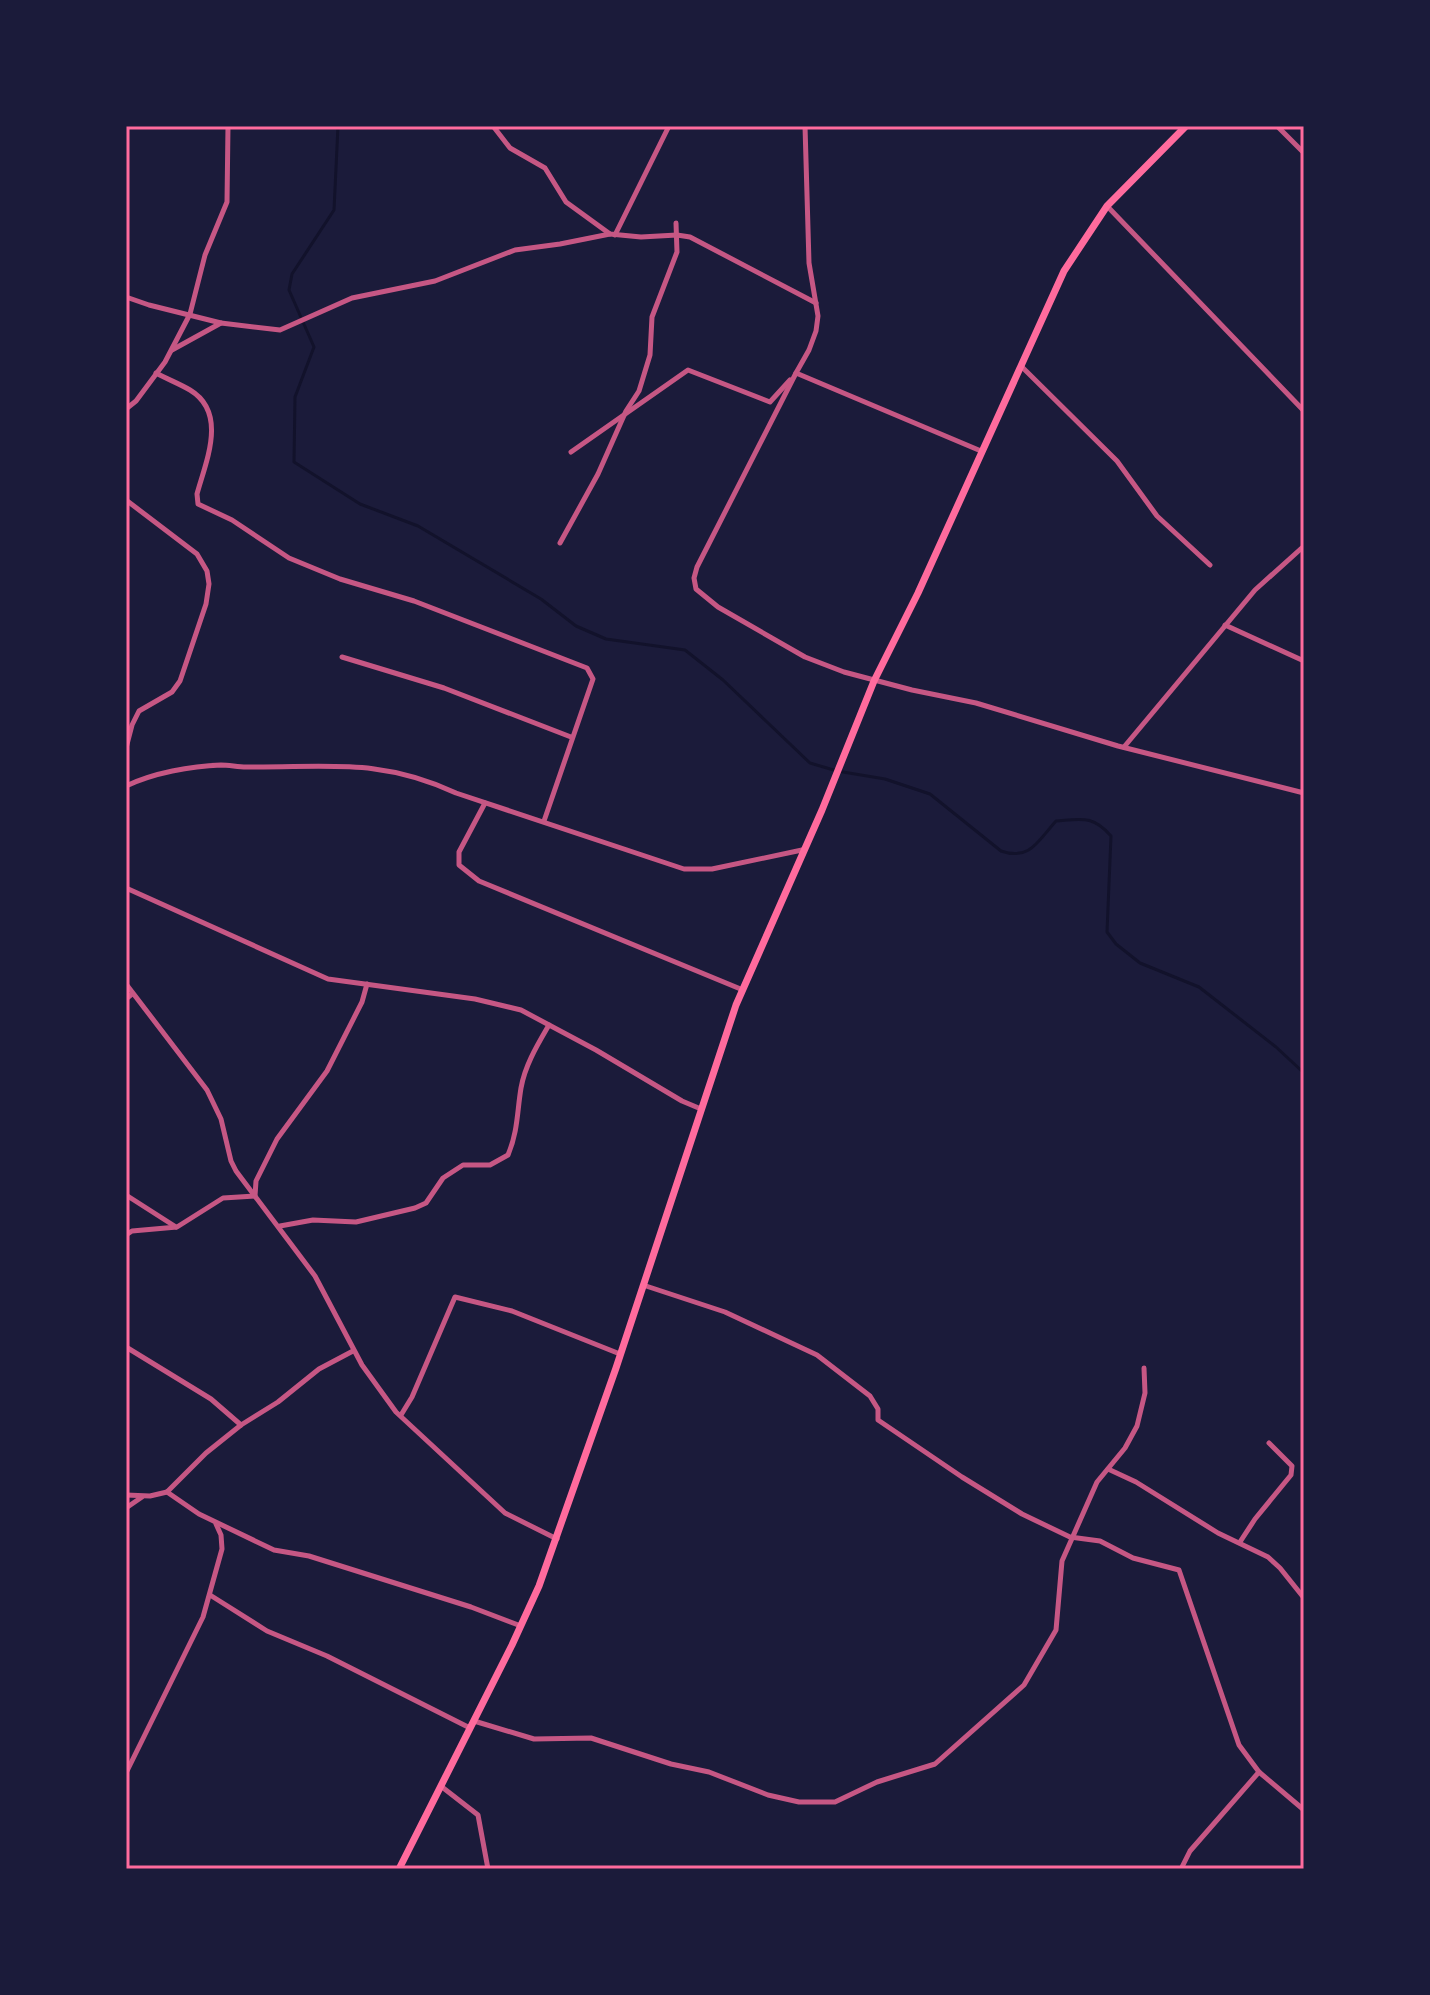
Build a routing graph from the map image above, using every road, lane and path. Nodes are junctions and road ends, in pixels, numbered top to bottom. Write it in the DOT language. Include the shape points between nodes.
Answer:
graph roads {
  1 [pos="228,126"];
  2 [pos="493,126"];
  3 [pos="669,126"];
  4 [pos="805,126"];
  5 [pos="1186,126"];
  6 [pos="1277,126"];
  7 [pos="1304,153"];
  8 [pos="1107,206"];
  9 [pos="676,223"];
  10 [pos="612,234"];
  11 [pos="677,235"];
  12 [pos="126,297"];
  13 [pos="816,303"];
  14 [pos="190,314"];
  15 [pos="221,323"];
  16 [pos="172,350"];
  17 [pos="1020,365"];
  18 [pos="156,373"];
  19 [pos="796,373"];
  20 [pos="126,409"];
  21 [pos="626,411"];
  22 [pos="1304,411"];
  23 [pos="981,451"];
  24 [pos="571,452"];
  25 [pos="126,500"];
  26 [pos="560,543"];
  27 [pos="1304,546"];
  28 [pos="1210,565"];
  29 [pos="1225,625"];
  30 [pos="342,657"];
  31 [pos="1304,661"];
  32 [pos="874,681"];
  33 [pos="571,737"];
  34 [pos="1124,747"];
  35 [pos="126,748"];
  36 [pos="127,777"];
  37 [pos="129,785"];
  38 [pos="1304,793"];
  39 [pos="485,803"];
  40 [pos="544,821"];
  41 [pos="802,850"];
  42 [pos="126,888"];
  43 [pos="126,984"];
  44 [pos="367,984"];
  45 [pos="743,990"];
  46 [pos="132,994"];
  47 [pos="126,999"];
  48 [pos="549,1025"];
  49 [pos="701,1109"];
  50 [pos="126,1195"];
  51 [pos="255,1196"];
  52 [pos="280,1226"];
  53 [pos="177,1227"];
  54 [pos="126,1235"];
  55 [pos="643,1285"];
  56 [pos="126,1347"];
  57 [pos="353,1351"];
  58 [pos="620,1355"];
  59 [pos="1144,1368"];
  60 [pos="401,1415"];
  61 [pos="241,1425"];
  62 [pos="1269,1443"];
  63 [pos="1108,1469"];
  64 [pos="167,1492"];
  65 [pos="126,1495"];
  66 [pos="142,1497"];
  67 [pos="126,1508"];
  68 [pos="215,1523"];
  69 [pos="1070,1537"];
  70 [pos="557,1539"];
  71 [pos="1240,1542"];
  72 [pos="210,1595"];
  73 [pos="1304,1598"];
  74 [pos="521,1626"];
  75 [pos="473,1725"];
  76 [pos="1259,1772"];
  77 [pos="126,1773"];
  78 [pos="442,1787"];
  79 [pos="1304,1810"];
  80 [pos="399,1869"];
  81 [pos="488,1869"];
  82 [pos="1181,1869"];
  1 -- 14 [label="street" via="227,202 205,255"];
  2 -- 10 [label="street" via="510,148 545,168 566,202"];
  3 -- 10 [label="street"];
  4 -- 13 [label="street" via="806,219"];
  5 -- 8 [label="main road"];
  6 -- 7 [label="street"];
  8 -- 17 [label="main road" via="1064,271"];
  8 -- 22 [label="street"];
  9 -- 11 [label="street"];
  10 -- 11 [label="street"];
  10 -- 15 [label="street" via="515,250 435,281 352,298 287,329"];
  11 -- 13 [label="street" via="710,246"];
  11 -- 21 [label="street" via="677,252 652,317 650,355 639,391"];
  12 -- 14 [label="street"];
  13 -- 19 [label="street" via="816,331"];
  14 -- 15 [label="street"];
  14 -- 16 [label="street"];
  15 -- 16 [label="street"];
  16 -- 18 [label="street"];
  17 -- 23 [label="main road"];
  17 -- 28 [label="street" via="1117,461 1157,516"];
  18 -- 20 [label="street"];
  18 -- 33 [label="street" via="197,395 211,418 213,435 198,504 340,579 581,664 593,679"];
  19 -- 21 [label="street" via="770,402 688,370"];
  19 -- 23 [label="street"];
  19 -- 32 [label="street" via="697,567 696,589 805,657"];
  21 -- 24 [label="street"];
  21 -- 26 [label="street"];
  23 -- 32 [label="main road"];
  25 -- 35 [label="street" via="197,554 209,584 180,681 172,692 139,711"];
  27 -- 29 [label="street"];
  29 -- 31 [label="street"];
  29 -- 34 [label="street"];
  30 -- 33 [label="street" via="444,688"];
  32 -- 34 [label="street" via="976,703"];
  32 -- 41 [label="main road"];
  33 -- 40 [label="street"];
  34 -- 38 [label="street"];
  36 -- 37 [label="street"];
  37 -- 39 [label="street" via="221,765 354,765 425,779"];
  39 -- 40 [label="street"];
  39 -- 45 [label="street" via="457,858 466,872"];
  40 -- 41 [label="street" via="698,870"];
  41 -- 45 [label="main road"];
  42 -- 44 [label="street" via="328,979"];
  43 -- 46 [label="street"];
  44 -- 48 [label="street" via="475,999 521,1010"];
  44 -- 51 [label="street" via="327,1071 277,1139 256,1181"];
  45 -- 49 [label="main road"];
  46 -- 47 [label="street"];
  46 -- 51 [label="street" via="207,1090 231,1161"];
  48 -- 49 [label="street"];
  48 -- 52 [label="street" via="521,1086 519,1119 508,1155 490,1165 463,1165 415,1208 356,1222 313,1220"];
  49 -- 55 [label="main road"];
  50 -- 53 [label="street"];
  51 -- 52 [label="street"];
  51 -- 53 [label="street" via="223,1198"];
  52 -- 57 [label="street" via="324,1291"];
  53 -- 54 [label="street"];
  55 -- 58 [label="main road"];
  55 -- 69 [label="street" via="725,1312 817,1355 870,1396 878,1420 1022,1514"];
  56 -- 61 [label="street" via="211,1399"];
  57 -- 60 [label="street"];
  57 -- 61 [label="street"];
  58 -- 60 [label="street" via="512,1311 455,1297"];
  58 -- 70 [label="main road"];
  59 -- 63 [label="street" via="1137,1426"];
  60 -- 70 [label="street" via="505,1513"];
  61 -- 64 [label="street"];
  62 -- 71 [label="street" via="1292,1466 1291,1475"];
  63 -- 69 [label="street"];
  63 -- 71 [label="street"];
  64 -- 66 [label="street"];
  64 -- 68 [label="street"];
  65 -- 66 [label="street"];
  66 -- 67 [label="street"];
  68 -- 72 [label="street" via="223,1542"];
  68 -- 74 [label="street" via="274,1550 309,1556"];
  69 -- 75 [label="street" via="1060,1569 1056,1630 1024,1685 935,1764 835,1802 768,1795 591,1738 534,1739"];
  69 -- 76 [label="street" via="1100,1541 1133,1558 1179,1570 1232,1731"];
  70 -- 74 [label="main road"];
  71 -- 73 [label="street" via="1268,1557"];
  72 -- 75 [label="street" via="267,1631"];
  72 -- 77 [label="street"];
  74 -- 75 [label="main road"];
  75 -- 78 [label="main road"];
  76 -- 79 [label="street"];
  76 -- 82 [label="street" via="1190,1851"];
  78 -- 80 [label="main road"];
  78 -- 81 [label="street" via="478,1815"];
}
